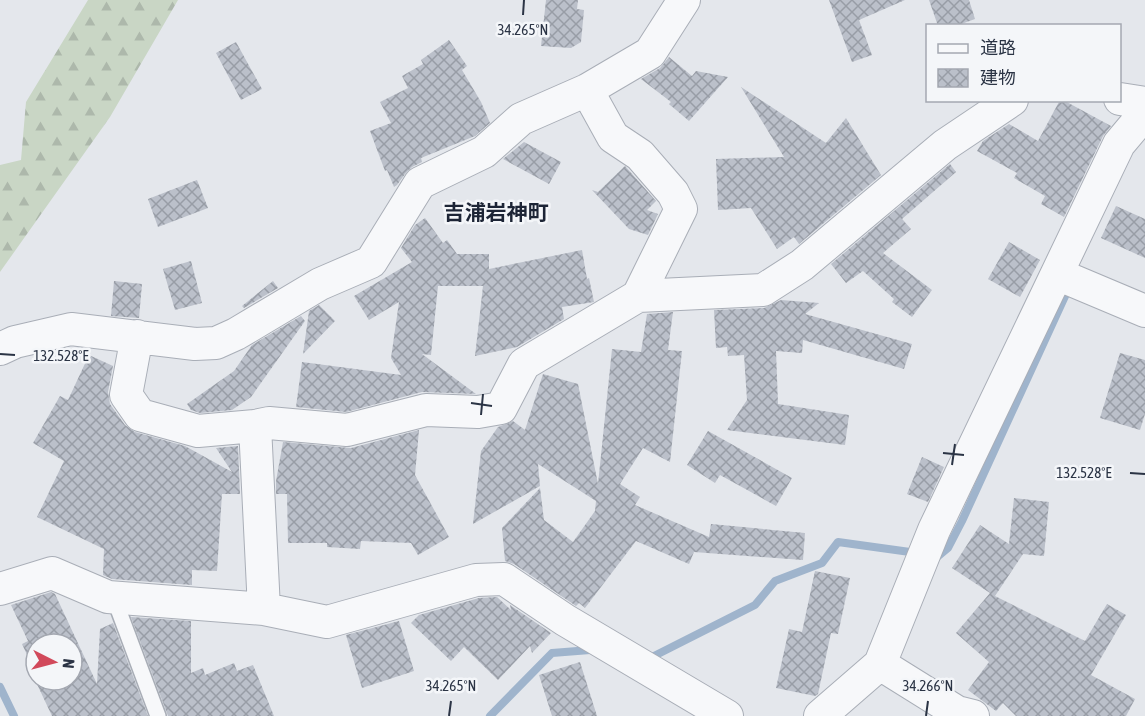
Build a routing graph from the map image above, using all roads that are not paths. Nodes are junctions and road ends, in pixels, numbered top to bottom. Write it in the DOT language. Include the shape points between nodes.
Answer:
graph roads {
  1 [pos="684,0"];
  2 [pos="587,90"];
  3 [pos="1121,99"];
  4 [pos="1009,102"];
  5 [pos="1145,103"];
  6 [pos="1145,113"];
  7 [pos="1057,274"];
  8 [pos="638,296"];
  9 [pos="1145,311"];
  10 [pos="137,336"];
  11 [pos="0,349"];
  12 [pos="255,426"];
  13 [pos="0,589"];
  14 [pos="114,598"];
  15 [pos="264,609"];
  16 [pos="880,664"];
  17 [pos="158,716"];
  18 [pos="727,716"];
  19 [pos="820,716"];
  20 [pos="973,716"];
  1 -- 2 [label="street" via="650,53"];
  2 -- 8 [label="street" via="613,137 640,155 673,193 681,209"];
  2 -- 10 [label="street" via="521,119 484,152 420,183 371,262 320,284 216,343"];
  3 -- 5 [label="street"];
  4 -- 8 [label="street" via="945,146 802,265 763,290"];
  6 -- 7 [label="street" via="1119,144"];
  7 -- 9 [label="street"];
  7 -- 16 [label="street" via="934,530"];
  8 -- 12 [label="street" via="524,364 501,408 478,412 426,410 347,430 270,423"];
  10 -- 11 [label="street" via="71,328"];
  10 -- 12 [label="street" via="126,395 140,415 198,431"];
  12 -- 15 [label="street"];
  13 -- 14 [label="street" via="52,573"];
  14 -- 15 [label="street"];
  14 -- 17 [label="lane"];
  15 -- 18 [label="street" via="327,622 476,580 504,579 565,620"];
  16 -- 19 [label="street"];
  16 -- 20 [label="street" via="957,712"];
}
